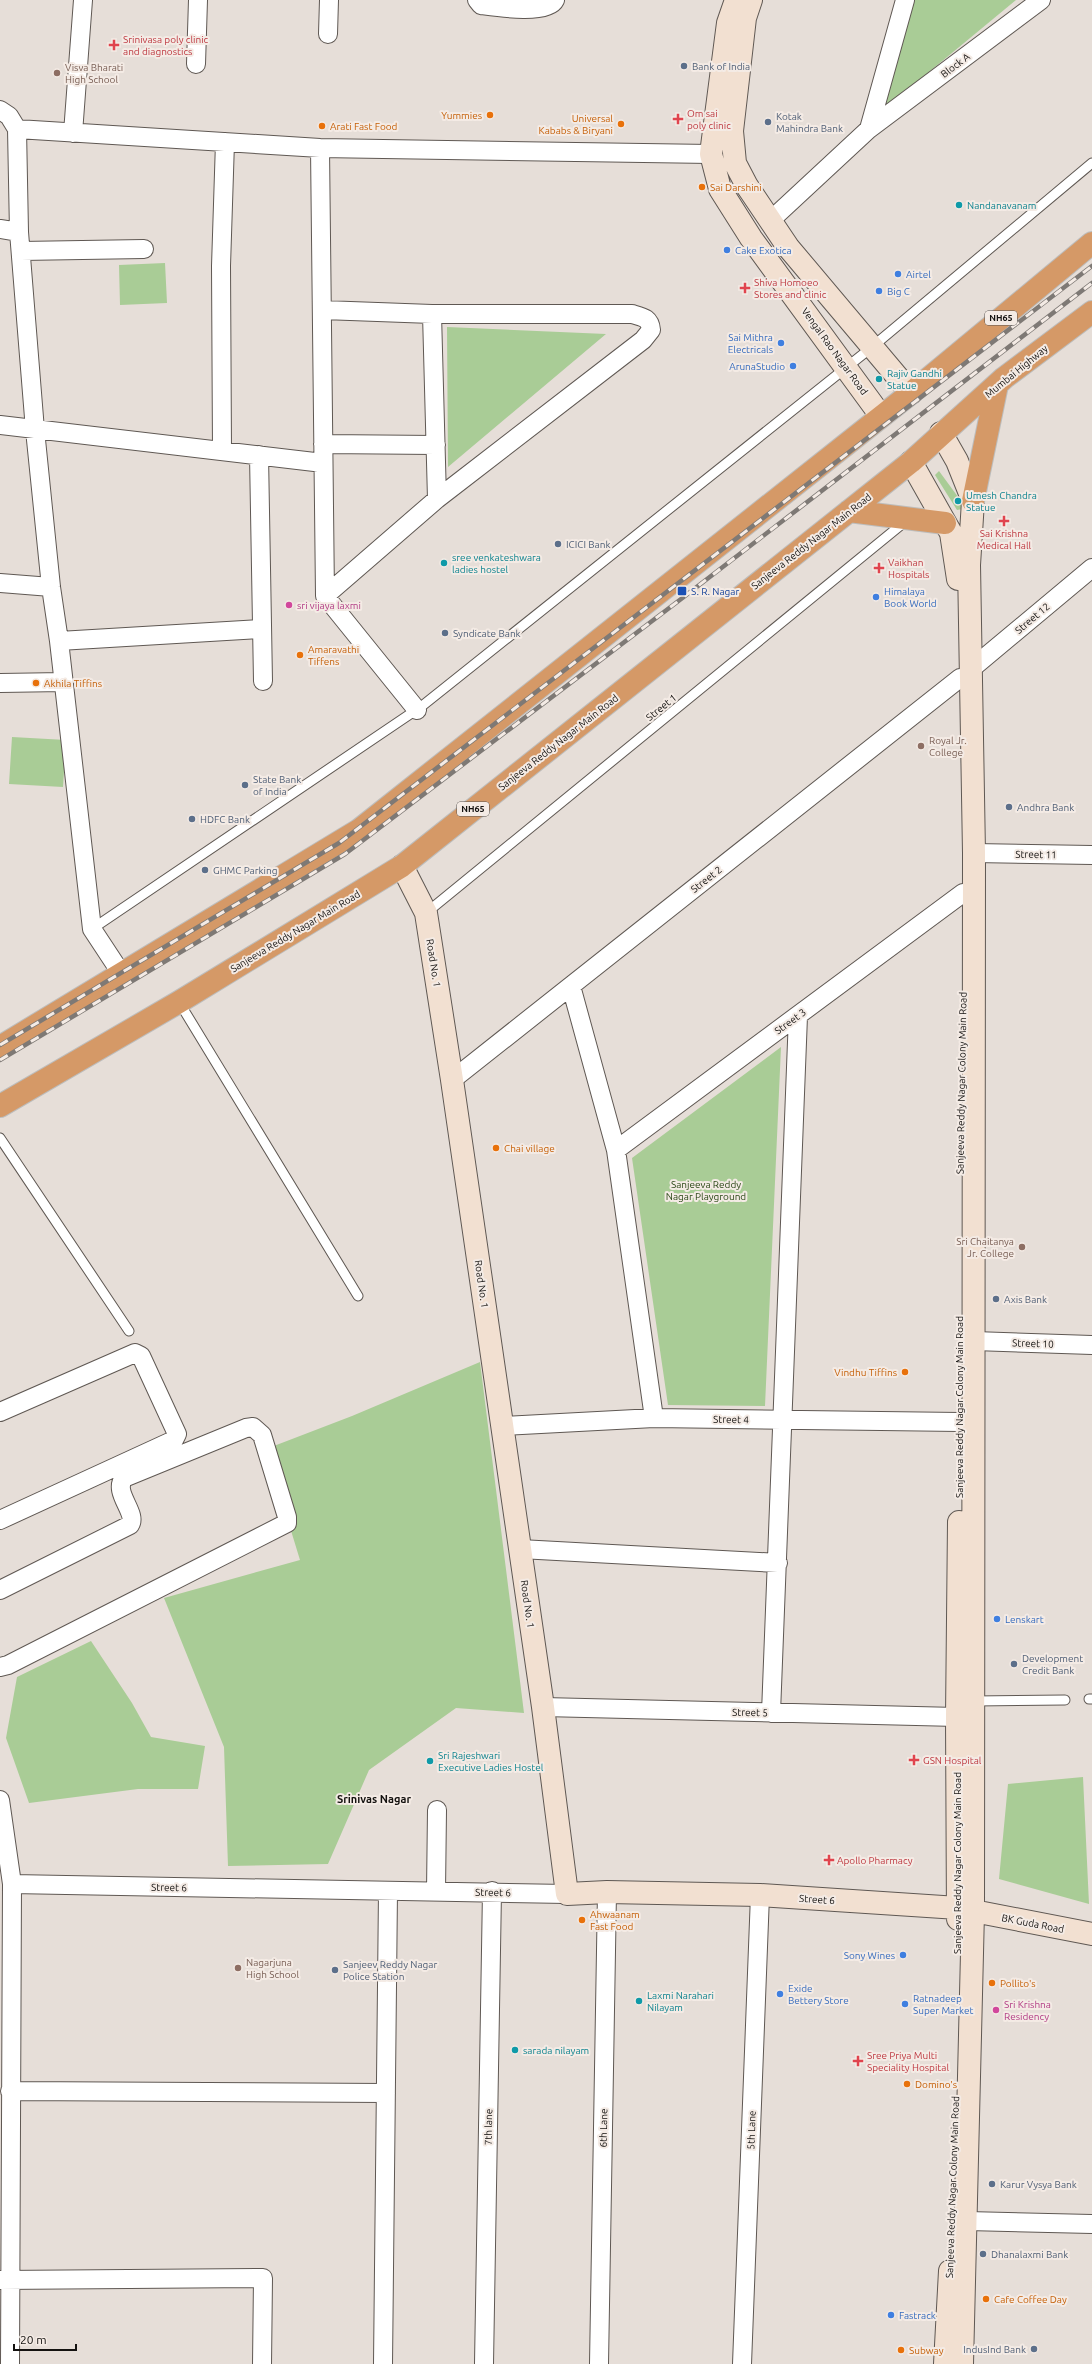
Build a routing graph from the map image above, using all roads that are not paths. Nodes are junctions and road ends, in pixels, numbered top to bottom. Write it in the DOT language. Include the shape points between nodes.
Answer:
graph roads {
  1 [pos="83,0"];
  2 [pos="198,0"];
  3 [pos="330,0"];
  4 [pos="477,0"];
  5 [pos="555,0"];
  6 [pos="736,0"];
  7 [pos="751,0"];
  8 [pos="906,0"];
  9 [pos="1041,0"];
  10 [pos="328,34"];
  11 [pos="196,64"];
  12 [pos="0,110"];
  13 [pos="17,129"];
  14 [pos="869,129"];
  15 [pos="73,133"];
  16 [pos="225,142"];
  17 [pos="320,148"];
  18 [pos="711,154"];
  19 [pos="1092,163"];
  20 [pos="770,220"];
  21 [pos="0,229"];
  22 [pos="19,232"];
  23 [pos="1092,244"];
  24 [pos="144,249"];
  25 [pos="20,251"];
  26 [pos="323,310"];
  27 [pos="1092,312"];
  28 [pos="432,314"];
  29 [pos="872,347"];
  30 [pos="846,369"];
  31 [pos="997,385"];
  32 [pos="911,393"];
  33 [pos="881,416"];
  34 [pos="0,425"];
  35 [pos="35,430"];
  36 [pos="941,433"];
  37 [pos="323,444"];
  38 [pos="436,445"];
  39 [pos="222,452"];
  40 [pos="259,455"];
  41 [pos="911,462"];
  42 [pos="323,463"];
  43 [pos="437,499"];
  44 [pos="973,501"];
  45 [pos="849,511"];
  46 [pos="910,518"];
  47 [pos="971,525"];
  48 [pos="948,527"];
  49 [pos="1092,568"];
  50 [pos="0,583"];
  51 [pos="51,587"];
  52 [pos="325,596"];
  53 [pos="262,629"];
  54 [pos="59,641"];
  55 [pos="966,674"];
  56 [pos="263,681"];
  57 [pos="63,682"];
  58 [pos="0,683"];
  59 [pos="417,710"];
  60 [pos="978,853"];
  61 [pos="1092,855"];
  62 [pos="402,866"];
  63 [pos="963,893"];
  64 [pos="426,913"];
  65 [pos="92,929"];
  66 [pos="121,973"];
  67 [pos="571,986"];
  68 [pos="179,1002"];
  69 [pos="798,1016"];
  70 [pos="0,1047"];
  71 [pos="452,1080"];
  72 [pos="0,1106"];
  73 [pos="0,1138"];
  74 [pos="616,1150"];
  75 [pos="358,1296"];
  76 [pos="129,1331"];
  77 [pos="974,1341"];
  78 [pos="1092,1345"];
  79 [pos="0,1412"];
  80 [pos="654,1418"];
  81 [pos="782,1419"];
  82 [pos="960,1422"];
  83 [pos="502,1426"];
  84 [pos="0,1520"];
  85 [pos="520,1549"];
  86 [pos="778,1563"];
  87 [pos="0,1590"];
  88 [pos="0,1667"];
  89 [pos="1065,1700"];
  90 [pos="974,1701"];
  91 [pos="543,1707"];
  92 [pos="772,1713"];
  93 [pos="957,1717"];
  94 [pos="0,1800"];
  95 [pos="437,1810"];
  96 [pos="12,1884"];
  97 [pos="388,1891"];
  98 [pos="436,1891"];
  99 [pos="492,1891"];
  100 [pos="607,1892"];
  101 [pos="567,1894"];
  102 [pos="760,1895"];
  103 [pos="966,1910"];
  104 [pos="1092,1934"];
  105 [pos="10,2091"];
  106 [pos="386,2093"];
  107 [pos="967,2221"];
  108 [pos="1092,2224"];
  109 [pos="4,2279"];
  110 [pos="10,2364"];
  111 [pos="262,2364"];
  112 [pos="383,2364"];
  113 [pos="484,2364"];
  114 [pos="599,2364"];
  115 [pos="742,2364"];
  116 [pos="945,2364"];
  117 [pos="962,2364"];
  1 -- 15 [label="street"];
  2 -- 11 [label="street"];
  3 -- 10 [label="street"];
  4 -- 5 [label="street" via="481,5 511,9 544,8"];
  6 -- 18 [label="main road, Vengal Rao Nagar Road" via="728,23"];
  7 -- 20 [label="main road" via="746,18 732,131 735,163"];
  8 -- 14 [label="street"];
  9 -- 14 [label="street, Block A"];
  12 -- 13 [label="street" via="9,116"];
  13 -- 15 [label="street"];
  13 -- 22 [label="street"];
  14 -- 20 [label="street, Block A"];
  15 -- 16 [label="street"];
  16 -- 17 [label="street"];
  16 -- 39 [label="street" via="221,266"];
  17 -- 18 [label="street"];
  17 -- 26 [label="street"];
  18 -- 30 [label="main road, Vengal Rao Nagar Road" via="720,189 751,238"];
  19 -- 29 [label="lane"];
  20 -- 29 [label="main road" via="788,247"];
  21 -- 22 [label="street"];
  22 -- 25 [label="street"];
  23 -- 32 [label="highway, NH65"];
  24 -- 25 [label="street"];
  25 -- 35 [label="street"];
  26 -- 28 [label="street"];
  26 -- 37 [label="street"];
  27 -- 31 [label="highway, Mumbai Highway / NH65"];
  28 -- 38 [label="street"];
  28 -- 43 [label="street" via="632,314 646,318 651,330 644,340"];
  29 -- 30 [label="lane"];
  29 -- 32 [label="main road"];
  30 -- 33 [label="main road, Vengal Rao Nagar Road"];
  30 -- 59 [label="lane"];
  31 -- 36 [label="highway, Mumbai Highway / NH65"];
  31 -- 44 [label="highway"];
  32 -- 33 [label="highway, NH65"];
  33 -- 66 [label="highway, NH65" via="359,830"];
  34 -- 35 [label="street"];
  35 -- 39 [label="street"];
  35 -- 51 [label="street"];
  36 -- 41 [label="highway, NH65"];
  36 -- 44 [label="main road" via="957,461"];
  37 -- 38 [label="street"];
  37 -- 42 [label="street"];
  38 -- 43 [label="street"];
  39 -- 40 [label="street"];
  40 -- 42 [label="street"];
  40 -- 53 [label="street"];
  41 -- 45 [label="highway, Sanjeeva Reddy Nagar Main Road / NH65"];
  41 -- 48 [label="main road, Sanjeeva Reddy Nagar Colony Main Road"];
  42 -- 52 [label="street"];
  43 -- 52 [label="street"];
  44 -- 47 [label="main road, Sanjeeva Reddy Nagar Colony Main Road"];
  45 -- 46 [label="highway"];
  45 -- 62 [label="highway, Sanjeeva Reddy Nagar Main Road / NH65"];
  46 -- 48 [label="highway"];
  46 -- 64 [label="lane, Street 1"];
  47 -- 48 [label="main road"];
  47 -- 55 [label="main road, Sanjeeva Reddy Nagar Colony Main Road"];
  48 -- 55 [label="main road, Sanjeeva Reddy Nagar Colony Main Road" via="958,566"];
  49 -- 55 [label="street, Street 12"];
  50 -- 51 [label="street"];
  51 -- 54 [label="street"];
  52 -- 59 [label="street"];
  53 -- 54 [label="street"];
  53 -- 56 [label="street"];
  54 -- 57 [label="street"];
  55 -- 60 [label="main road, Sanjeeva Reddy Nagar Colony Main Road"];
  55 -- 63 [label="main road, Sanjeeva Reddy Nagar Colony Main Road"];
  55 -- 67 [label="street, Street 2"];
  57 -- 58 [label="street"];
  57 -- 65 [label="street"];
  59 -- 65 [label="lane"];
  60 -- 61 [label="street, Street 11"];
  60 -- 77 [label="main road, Sanjeeva Reddy Nagar Colony Main Road"];
  62 -- 64 [label="main road, Road No. 1"];
  62 -- 68 [label="highway, Sanjeeva Reddy Nagar Main Road / NH65"];
  63 -- 69 [label="street, Street 3"];
  63 -- 82 [label="main road, Sanjeeva Reddy Nagar Colony Main Road"];
  64 -- 71 [label="main road, Road No. 1"];
  65 -- 66 [label="street"];
  66 -- 70 [label="highway, NH65"];
  67 -- 71 [label="street, Street 2"];
  67 -- 74 [label="street"];
  68 -- 72 [label="highway, Sanjeeva Reddy Nagar Main Road / NH65"];
  68 -- 75 [label="lane"];
  69 -- 74 [label="street, Street 3"];
  69 -- 81 [label="street"];
  71 -- 83 [label="main road, Road No. 1"];
  73 -- 76 [label="lane"];
  74 -- 80 [label="street"];
  77 -- 78 [label="street, Street 10"];
  77 -- 90 [label="main road, Sanjeeva Reddy Nagar Colony Main Road"];
  79 -- 84 [label="street" via="135,1352 141,1356 177,1434 174,1440"];
  80 -- 81 [label="street, Street 4"];
  80 -- 83 [label="street, Street 4"];
  81 -- 82 [label="street, Street 4"];
  81 -- 86 [label="street"];
  82 -- 93 [label="main road, Sanjeeva Reddy Nagar Colony Main Road"];
  83 -- 85 [label="main road, Road No. 1"];
  85 -- 86 [label="street"];
  85 -- 91 [label="main road, Road No. 1"];
  86 -- 92 [label="street"];
  87 -- 88 [label="street" via="130,1525 131,1518 120,1484 124,1478 246,1428 253,1427 262,1435 288,1517 287,1523"];
  89 -- 90 [label="lane"];
  90 -- 103 [label="main road, Sanjeeva Reddy Nagar Colony Main Road"];
  91 -- 92 [label="street, Street 5"];
  91 -- 101 [label="main road, Road No. 1"];
  92 -- 93 [label="street, Street 5"];
  93 -- 103 [label="main road, Sanjeeva Reddy Nagar Colony Main Road"];
  94 -- 96 [label="street"];
  95 -- 98 [label="street"];
  96 -- 97 [label="street, Street 6"];
  96 -- 105 [label="street"];
  97 -- 98 [label="street, Street 6"];
  97 -- 106 [label="street"];
  98 -- 99 [label="street, Street 6"];
  99 -- 101 [label="street, Street 6"];
  99 -- 113 [label="street, 7th lane"];
  100 -- 101 [label="main road, Street 6"];
  100 -- 102 [label="main road, Street 6"];
  100 -- 114 [label="street, 6th Lane"];
  102 -- 103 [label="main road, Street 6"];
  102 -- 115 [label="street, 5th Lane"];
  103 -- 104 [label="main road, BK Guda Road"];
  103 -- 107 [label="main road"];
  103 -- 116 [label="main road, Sanjeeva Reddy Nagar Colony Main Road"];
  105 -- 106 [label="street"];
  105 -- 109 [label="street"];
  106 -- 112 [label="street"];
  107 -- 108 [label="street"];
  107 -- 117 [label="main road"];
  109 -- 110 [label="street"];
  109 -- 111 [label="street" via="263,2278"];
}
